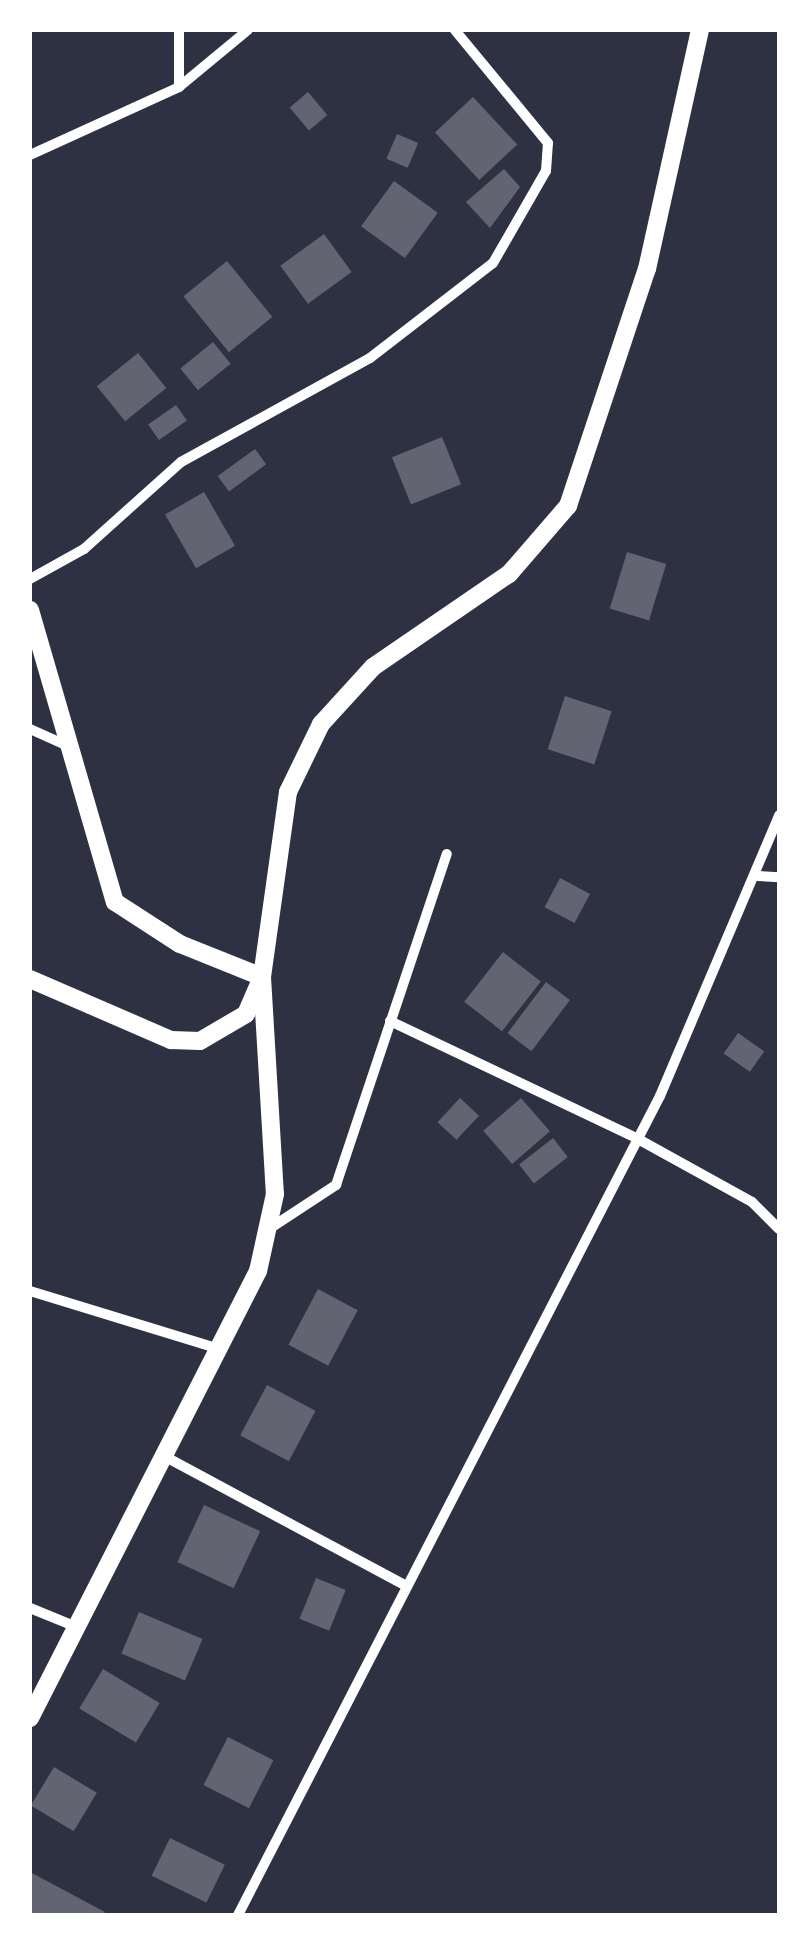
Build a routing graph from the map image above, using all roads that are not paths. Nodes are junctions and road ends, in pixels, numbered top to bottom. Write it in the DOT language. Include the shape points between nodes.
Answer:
graph roads {
  1 [pos="179,30"];
  2 [pos="248,30"];
  3 [pos="455,30"];
  4 [pos="700,30"];
  5 [pos="179,87"];
  6 [pos="30,155"];
  7 [pos="30,580"];
  8 [pos="30,610"];
  9 [pos="30,729"];
  10 [pos="73,748"];
  11 [pos="779,815"];
  12 [pos="446,854"];
  13 [pos="758,876"];
  14 [pos="779,877"];
  15 [pos="262,977"];
  16 [pos="30,978"];
  17 [pos="390,1022"];
  18 [pos="638,1139"];
  19 [pos="272,1227"];
  20 [pos="779,1229"];
  21 [pos="30,1290"];
  22 [pos="222,1350"];
  23 [pos="164,1456"];
  24 [pos="405,1585"];
  25 [pos="30,1608"];
  26 [pos="74,1626"];
  27 [pos="30,1718"];
  28 [pos="238,1915"];
  1 -- 5 [label="street"];
  2 -- 5 [label="street"];
  3 -- 7 [label="street" via="548,143 546,172 494,263 370,358 181,462 84,550"];
  4 -- 15 [label="street" via="648,269 568,506 509,574 373,667 321,724 277,833"];
  5 -- 6 [label="street"];
  8 -- 10 [label="street"];
  9 -- 10 [label="street"];
  10 -- 15 [label="street" via="115,902 180,944"];
  11 -- 13 [label="street"];
  12 -- 17 [label="street"];
  13 -- 14 [label="street"];
  13 -- 18 [label="street"];
  15 -- 16 [label="street" via="246,1014 200,1041 143,1034"];
  15 -- 19 [label="street"];
  17 -- 18 [label="street"];
  17 -- 19 [label="street" via="336,1185"];
  18 -- 20 [label="street" via="752,1202"];
  18 -- 24 [label="street"];
  19 -- 22 [label="street"];
  21 -- 22 [label="street"];
  22 -- 23 [label="street"];
  23 -- 24 [label="street"];
  23 -- 26 [label="street"];
  24 -- 28 [label="street"];
  25 -- 26 [label="street"];
  26 -- 27 [label="street"];
}
